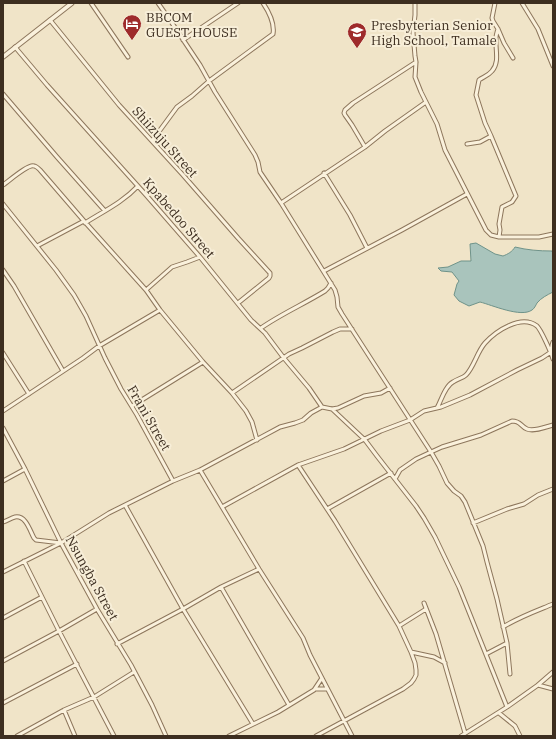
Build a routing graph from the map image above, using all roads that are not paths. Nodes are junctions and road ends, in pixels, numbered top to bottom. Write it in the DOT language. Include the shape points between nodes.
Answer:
graph roads {
  1 [pos="72,3"];
  2 [pos="90,3"];
  3 [pos="158,3"];
  4 [pos="238,3"];
  5 [pos="263,3"];
  6 [pos="415,3"];
  7 [pos="495,3"];
  8 [pos="522,3"];
  9 [pos="50,20"];
  10 [pos="498,29"];
  11 [pos="183,40"];
  12 [pos="15,47"];
  13 [pos="3,57"];
  14 [pos="128,57"];
  15 [pos="513,58"];
  16 [pos="416,62"];
  17 [pos="553,66"];
  18 [pos="209,81"];
  19 [pos="3,94"];
  20 [pos="426,102"];
  21 [pos="491,136"];
  22 [pos="152,141"];
  23 [pos="467,144"];
  24 [pos="365,146"];
  25 [pos="324,173"];
  26 [pos="3,185"];
  27 [pos="138,186"];
  28 [pos="467,194"];
  29 [pos="282,203"];
  30 [pos="3,204"];
  31 [pos="105,211"];
  32 [pos="85,222"];
  33 [pos="553,234"];
  34 [pos="499,237"];
  35 [pos="37,246"];
  36 [pos="367,248"];
  37 [pos="200,257"];
  38 [pos="3,270"];
  39 [pos="324,271"];
  40 [pos="331,283"];
  41 [pos="146,290"];
  42 [pos="238,303"];
  43 [pos="160,310"];
  44 [pos="261,328"];
  45 [pos="352,329"];
  46 [pos="553,342"];
  47 [pos="99,346"];
  48 [pos="551,352"];
  49 [pos="3,353"];
  50 [pos="282,357"];
  51 [pos="553,359"];
  52 [pos="204,362"];
  53 [pos="63,371"];
  54 [pos="390,388"];
  55 [pos="232,393"];
  56 [pos="29,394"];
  57 [pos="132,406"];
  58 [pos="322,407"];
  59 [pos="437,408"];
  60 [pos="332,409"];
  61 [pos="3,411"];
  62 [pos="410,420"];
  63 [pos="553,425"];
  64 [pos="3,428"];
  65 [pos="257,440"];
  66 [pos="365,440"];
  67 [pos="430,452"];
  68 [pos="298,465"];
  69 [pos="25,469"];
  70 [pos="200,470"];
  71 [pos="400,470"];
  72 [pos="390,472"];
  73 [pos="395,479"];
  74 [pos="3,480"];
  75 [pos="173,481"];
  76 [pos="553,488"];
  77 [pos="125,505"];
  78 [pos="222,507"];
  79 [pos="327,509"];
  80 [pos="3,522"];
  81 [pos="473,523"];
  82 [pos="61,543"];
  83 [pos="24,561"];
  84 [pos="259,569"];
  85 [pos="3,572"];
  86 [pos="221,587"];
  87 [pos="42,597"];
  88 [pos="424,603"];
  89 [pos="553,604"];
  90 [pos="96,609"];
  91 [pos="183,609"];
  92 [pos="426,609"];
  93 [pos="3,618"];
  94 [pos="399,626"];
  95 [pos="503,627"];
  96 [pos="59,631"];
  97 [pos="506,643"];
  98 [pos="117,644"];
  99 [pos="411,652"];
  100 [pos="486,654"];
  101 [pos="3,661"];
  102 [pos="445,663"];
  103 [pos="76,664"];
  104 [pos="134,672"];
  105 [pos="553,672"];
  106 [pos="510,674"];
  107 [pos="322,678"];
  108 [pos="538,684"];
  109 [pos="315,689"];
  110 [pos="327,689"];
  111 [pos="553,689"];
  112 [pos="94,697"];
  113 [pos="3,703"];
  114 [pos="289,705"];
  115 [pos="507,708"];
  116 [pos="64,710"];
  117 [pos="499,713"];
  118 [pos="344,721"];
  119 [pos="253,724"];
  120 [pos="26,731"];
  121 [pos="465,734"];
  122 [pos="17,736"];
  123 [pos="28,736"];
  124 [pos="75,736"];
  125 [pos="114,736"];
  126 [pos="166,736"];
  127 [pos="229,736"];
  128 [pos="316,736"];
  129 [pos="352,736"];
  130 [pos="461,736"];
  131 [pos="520,736"];
  1 -- 9 [label="street"];
  2 -- 14 [label="street"];
  3 -- 11 [label="street"];
  4 -- 11 [label="street"];
  5 -- 18 [label="street" via="272,20 273,34"];
  6 -- 16 [label="street" via="413,33"];
  7 -- 10 [label="street" via="492,18"];
  8 -- 17 [label="street" via="538,29"];
  9 -- 12 [label="street"];
  9 -- 22 [label="street, Shiizuju Street" via="118,105"];
  10 -- 15 [label="street"];
  10 -- 21 [label="street" via="497,59 493,70 479,80 476,95"];
  11 -- 18 [label="street"];
  12 -- 13 [label="street"];
  12 -- 27 [label="street, Kpabedoo Street"];
  16 -- 20 [label="street" via="415,77"];
  16 -- 24 [label="street" via="345,110 345,115"];
  18 -- 22 [label="street" via="177,107"];
  18 -- 29 [label="street" via="258,160 260,172"];
  19 -- 31 [label="street"];
  20 -- 24 [label="street"];
  20 -- 28 [label="street" via="437,124 445,150"];
  21 -- 23 [label="street" via="480,142"];
  21 -- 34 [label="street" via="516,196 512,202 502,207"];
  22 -- 42 [label="street, Shiizuju Street" via="270,274 269,278"];
  24 -- 25 [label="street"];
  25 -- 29 [label="street"];
  25 -- 36 [label="street"];
  26 -- 32 [label="street" via="27,168 36,166"];
  27 -- 31 [label="street"];
  27 -- 37 [label="street, Kpabedoo Street"];
  28 -- 34 [label="street" via="486,230 491,235"];
  28 -- 36 [label="street"];
  29 -- 39 [label="street"];
  30 -- 35 [label="street, Frani Street"];
  31 -- 32 [label="street"];
  32 -- 35 [label="street"];
  32 -- 41 [label="street"];
  33 -- 34 [label="street" via="539,237"];
  35 -- 47 [label="street, Frani Street" via="74,295"];
  36 -- 39 [label="street"];
  37 -- 41 [label="street" via="172,267"];
  37 -- 42 [label="street, Kpabedoo Street"];
  38 -- 53 [label="street"];
  39 -- 40 [label="street"];
  40 -- 44 [label="street" via="325,291"];
  40 -- 45 [label="street" via="340,310"];
  41 -- 43 [label="street"];
  42 -- 44 [label="street, Kpabedoo Street"];
  43 -- 47 [label="street"];
  43 -- 52 [label="street"];
  44 -- 50 [label="street, Kpabedoo Street"];
  45 -- 50 [label="street" via="336,330"];
  45 -- 54 [label="street"];
  46 -- 48 [label="street"];
  47 -- 53 [label="street"];
  47 -- 57 [label="street, Frani Street"];
  48 -- 51 [label="street"];
  48 -- 59 [label="street" via="470,396"];
  48 -- 59 [label="street" via="538,327 531,323 517,322 508,326 485,343 467,374 450,384"];
  49 -- 56 [label="street"];
  50 -- 55 [label="street"];
  50 -- 58 [label="street, Kpabedoo Street"];
  52 -- 55 [label="street"];
  52 -- 57 [label="street"];
  53 -- 56 [label="street"];
  54 -- 60 [label="street"];
  54 -- 62 [label="street"];
  55 -- 65 [label="street" via="246,410"];
  56 -- 61 [label="street"];
  57 -- 75 [label="street, Frani Street"];
  58 -- 60 [label="street"];
  58 -- 65 [label="street" via="302,420 280,427"];
  59 -- 62 [label="street" via="424,411"];
  60 -- 66 [label="street"];
  62 -- 66 [label="street"];
  62 -- 67 [label="street"];
  63 -- 67 [label="street" via="531,430 518,421 512,421 481,435"];
  64 -- 69 [label="street, Nsungba Street"];
  65 -- 70 [label="street"];
  66 -- 68 [label="street" via="344,450"];
  66 -- 72 [label="street"];
  67 -- 71 [label="street"];
  67 -- 81 [label="street" via="451,488 465,502"];
  68 -- 78 [label="street"];
  68 -- 79 [label="street"];
  69 -- 74 [label="street"];
  69 -- 82 [label="street, Nsungba Street"];
  70 -- 75 [label="street"];
  70 -- 78 [label="street"];
  71 -- 72 [label="street"];
  71 -- 73 [label="street"];
  72 -- 73 [label="street"];
  72 -- 79 [label="street"];
  73 -- 100 [label="street" via="435,537 459,587"];
  75 -- 77 [label="street"];
  76 -- 81 [label="street" via="524,504"];
  77 -- 82 [label="street"];
  77 -- 91 [label="street"];
  78 -- 84 [label="street"];
  79 -- 94 [label="street"];
  80 -- 82 [label="street" via="15,517 22,518 36,540"];
  81 -- 95 [label="street" via="488,562"];
  82 -- 83 [label="street"];
  82 -- 90 [label="street, Nsungba Street"];
  83 -- 85 [label="street"];
  83 -- 87 [label="street"];
  84 -- 86 [label="street"];
  84 -- 107 [label="street" via="303,638"];
  86 -- 91 [label="street"];
  86 -- 114 [label="street"];
  87 -- 93 [label="street"];
  87 -- 96 [label="street"];
  88 -- 92 [label="street"];
  89 -- 95 [label="street" via="515,619"];
  90 -- 96 [label="street"];
  90 -- 98 [label="street, Nsungba Street"];
  91 -- 98 [label="street"];
  91 -- 119 [label="street"];
  92 -- 94 [label="street"];
  92 -- 102 [label="street"];
  94 -- 99 [label="street"];
  95 -- 97 [label="street"];
  96 -- 101 [label="street"];
  96 -- 103 [label="street"];
  97 -- 100 [label="street"];
  97 -- 106 [label="street"];
  98 -- 104 [label="street, Nsungba Street"];
  99 -- 102 [label="street" via="434,657"];
  99 -- 118 [label="street" via="416,675 411,683"];
  100 -- 115 [label="street"];
  102 -- 121 [label="street"];
  103 -- 112 [label="street"];
  103 -- 113 [label="street"];
  104 -- 112 [label="street"];
  104 -- 126 [label="street, Nsungba Street"];
  105 -- 108 [label="street"];
  107 -- 109 [label="street"];
  107 -- 110 [label="street"];
  108 -- 111 [label="street"];
  108 -- 115 [label="street"];
  109 -- 110 [label="street"];
  109 -- 114 [label="street"];
  110 -- 118 [label="street"];
  112 -- 116 [label="street"];
  112 -- 125 [label="street"];
  114 -- 119 [label="street"];
  115 -- 117 [label="street"];
  116 -- 120 [label="street"];
  116 -- 124 [label="street"];
  117 -- 121 [label="street"];
  117 -- 131 [label="street" via="515,726"];
  118 -- 128 [label="street"];
  118 -- 129 [label="street"];
  119 -- 127 [label="street"];
  120 -- 122 [label="street"];
  120 -- 123 [label="street"];
  121 -- 130 [label="street"];
}
